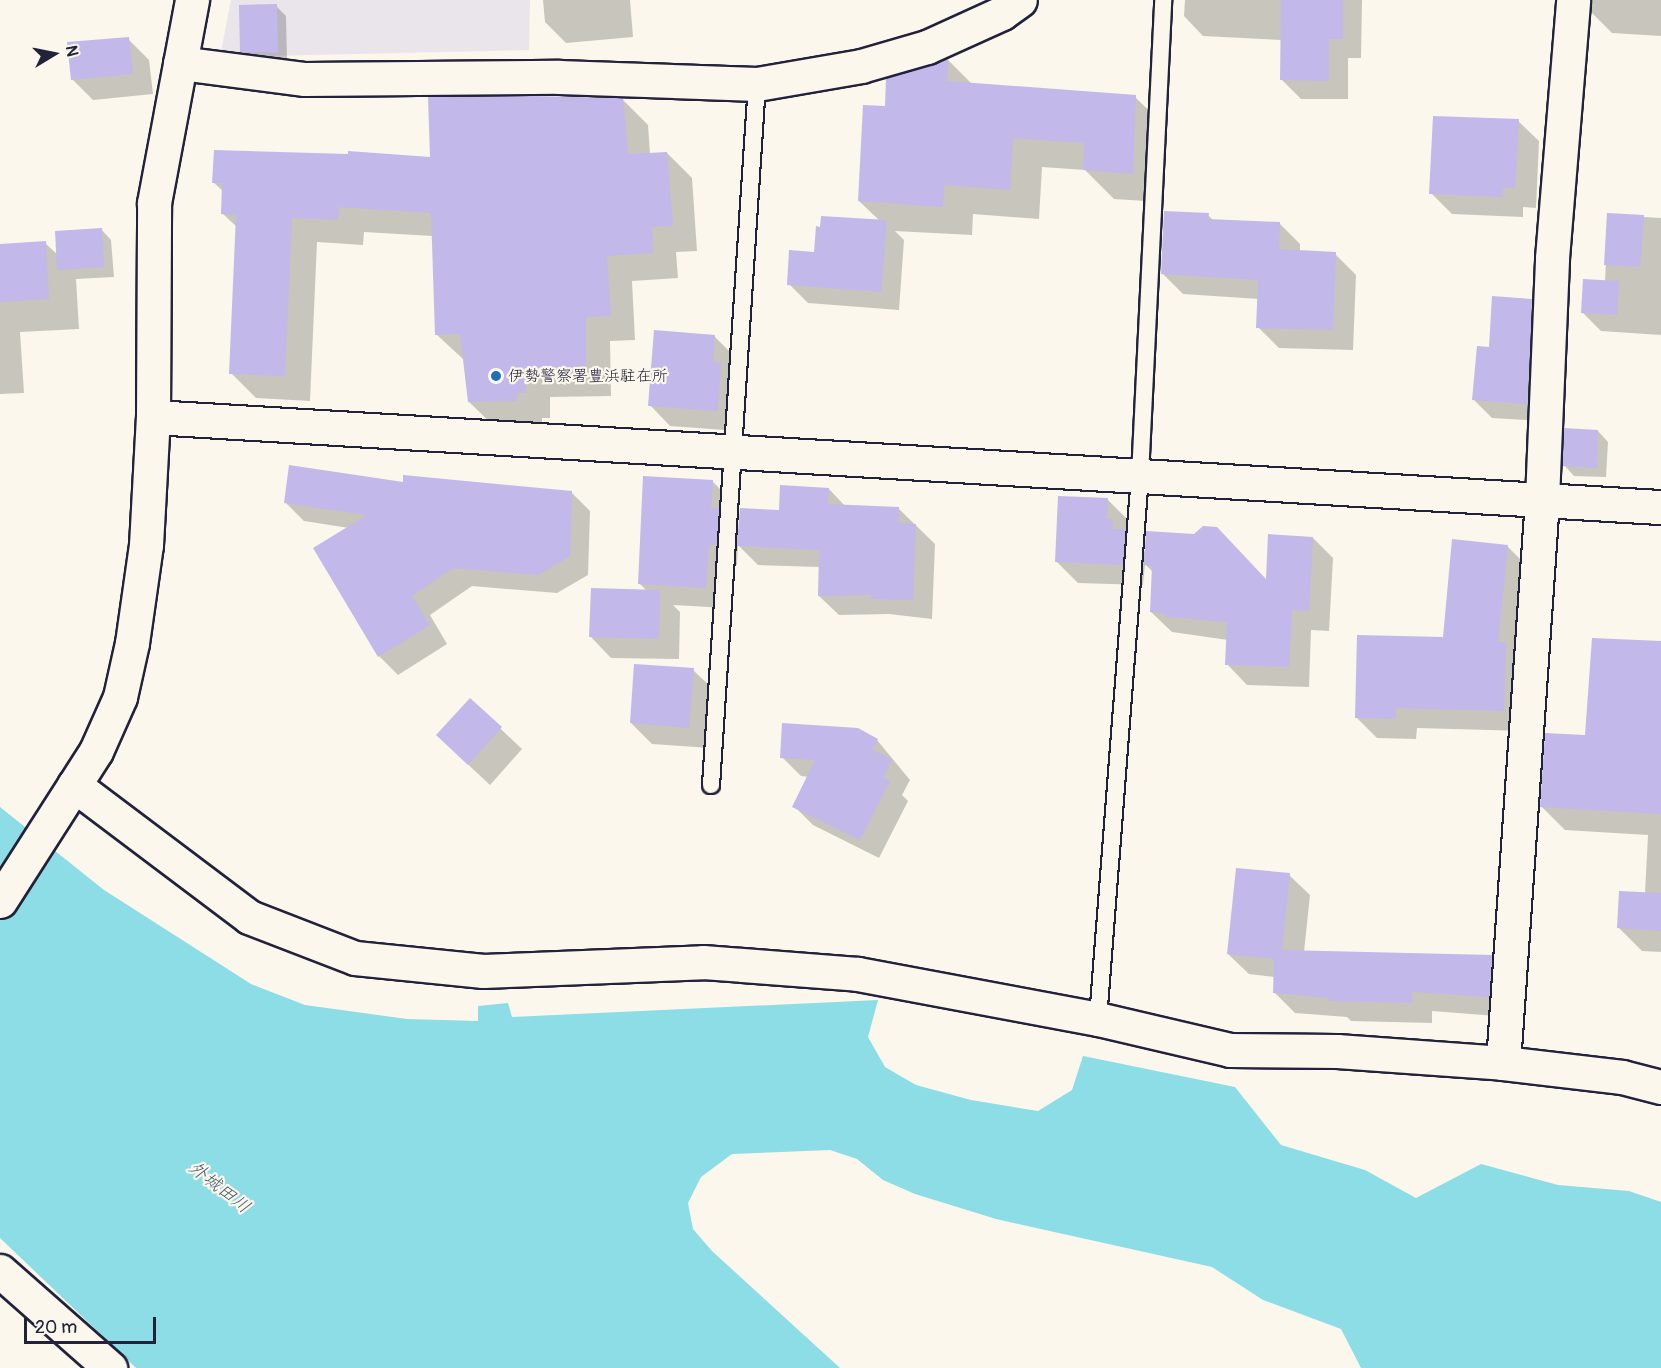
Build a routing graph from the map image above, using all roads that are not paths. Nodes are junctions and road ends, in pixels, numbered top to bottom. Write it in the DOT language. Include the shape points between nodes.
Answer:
graph roads {
  1 [pos="192,0"];
  2 [pos="1020,0"];
  3 [pos="1163,0"];
  4 [pos="1573,0"];
  5 [pos="180,63"];
  6 [pos="756,84"];
  7 [pos="153,417"];
  8 [pos="733,452"];
  9 [pos="1140,476"];
  10 [pos="1542,499"];
  11 [pos="1661,507"];
  12 [pos="711,784"];
  13 [pos="70,792"];
  14 [pos="0,901"];
  15 [pos="1098,1019"];
  16 [pos="1503,1063"];
  17 [pos="1661,1087"];
  18 [pos="0,1271"];
  19 [pos="110,1368"];
  1 -- 5 [label="street"];
  2 -- 6 [label="street" via="1002,13 927,47 861,66"];
  3 -- 9 [label="lane"];
  4 -- 10 [label="street" via="1552,258"];
  5 -- 6 [label="street" via="305,79 559,77"];
  5 -- 7 [label="street" via="154,203"];
  6 -- 8 [label="lane"];
  7 -- 8 [label="street"];
  7 -- 13 [label="street" via="146,545 132,643 120,697 96,751"];
  8 -- 9 [label="street"];
  8 -- 12 [label="lane"];
  9 -- 10 [label="street"];
  9 -- 15 [label="lane"];
  10 -- 11 [label="street"];
  10 -- 16 [label="street"];
  13 -- 14 [label="street"];
  13 -- 15 [label="street" via="249,917 355,958 483,971 703,962 858,974"];
  15 -- 16 [label="street" via="1230,1050 1337,1051"];
  16 -- 17 [label="street" via="1622,1077"];
  18 -- 19 [label="street"];
}
